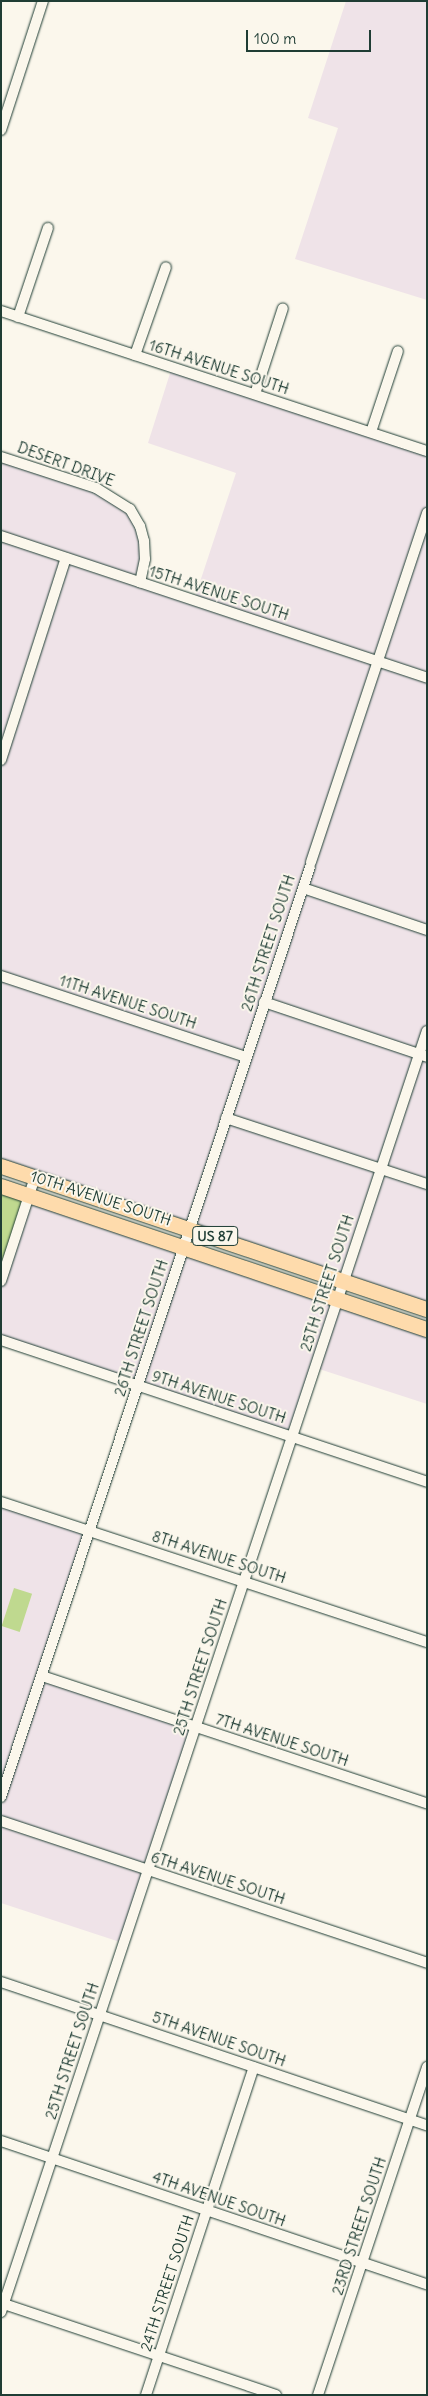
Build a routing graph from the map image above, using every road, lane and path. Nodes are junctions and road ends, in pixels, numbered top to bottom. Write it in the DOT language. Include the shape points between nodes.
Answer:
graph roads {
  1 [pos="43,1"];
  2 [pos="1,130"];
  3 [pos="48,228"];
  4 [pos="166,267"];
  5 [pos="283,308"];
  6 [pos="1,311"];
  7 [pos="18,317"];
  8 [pos="398,351"];
  9 [pos="135,355"];
  10 [pos="255,394"];
  11 [pos="371,432"];
  12 [pos="427,451"];
  13 [pos="1,457"];
  14 [pos="427,513"];
  15 [pos="1,536"];
  16 [pos="66,558"];
  17 [pos="140,582"];
  18 [pos="377,662"];
  19 [pos="427,678"];
  20 [pos="1,760"];
  21 [pos="303,888"];
  22 [pos="427,930"];
  23 [pos="1,976"];
  24 [pos="264,1002"];
  25 [pos="427,1031"];
  26 [pos="423,1055"];
  27 [pos="246,1057"];
  28 [pos="226,1118"];
  29 [pos="1,1166"];
  30 [pos="381,1169"];
  31 [pos="35,1177"];
  32 [pos="427,1184"];
  33 [pos="1,1186"];
  34 [pos="30,1196"];
  35 [pos="190,1227"];
  36 [pos="183,1246"];
  37 [pos="343,1280"];
  38 [pos="1,1281"];
  39 [pos="338,1298"];
  40 [pos="427,1309"];
  41 [pos="427,1329"];
  42 [pos="1,1340"];
  43 [pos="138,1386"];
  44 [pos="292,1437"];
  45 [pos="427,1482"];
  46 [pos="1,1502"];
  47 [pos="90,1530"];
  48 [pos="245,1582"];
  49 [pos="427,1642"];
  50 [pos="42,1676"];
  51 [pos="196,1727"];
  52 [pos="1,1798"];
  53 [pos="427,1803"];
  54 [pos="1,1821"];
  55 [pos="148,1871"];
  56 [pos="427,1963"];
  57 [pos="1,1982"];
  58 [pos="100,2014"];
  59 [pos="254,2067"];
  60 [pos="427,2067"];
  61 [pos="409,2119"];
  62 [pos="427,2125"];
  63 [pos="1,2141"];
  64 [pos="52,2158"];
  65 [pos="207,2212"];
  66 [pos="364,2263"];
  67 [pos="427,2284"];
  68 [pos="2,2307"];
  69 [pos="160,2356"];
  70 [pos="146,2395"];
  71 [pos="276,2395"];
  72 [pos="318,2395"];
  1 -- 2 [label="street"];
  3 -- 7 [label="street"];
  4 -- 9 [label="street"];
  5 -- 10 [label="street"];
  6 -- 7 [label="street, 16TH AVENUE SOUTH"];
  7 -- 9 [label="street, 16TH AVENUE SOUTH"];
  8 -- 11 [label="street"];
  9 -- 10 [label="street, 16TH AVENUE SOUTH"];
  10 -- 11 [label="street, 16TH AVENUE SOUTH"];
  11 -- 12 [label="street, 16TH AVENUE SOUTH"];
  13 -- 17 [label="street, DESERT DRIVE" via="96,488 130,509 144,541 145,558"];
  14 -- 18 [label="street, 26TH STREET SOUTH"];
  15 -- 16 [label="street, 15TH AVENUE SOUTH"];
  16 -- 17 [label="street, 15TH AVENUE SOUTH"];
  16 -- 20 [label="street"];
  17 -- 18 [label="street, 15TH AVENUE SOUTH"];
  18 -- 19 [label="street, 15TH AVENUE SOUTH"];
  18 -- 21 [label="street, 26TH STREET SOUTH"];
  21 -- 22 [label="street"];
  21 -- 24 [label="street, 26TH STREET SOUTH"];
  23 -- 27 [label="street, 11TH AVENUE SOUTH"];
  24 -- 26 [label="street"];
  24 -- 27 [label="street, 26TH STREET SOUTH"];
  25 -- 26 [label="street, 25TH STREET SOUTH"];
  26 -- 30 [label="street, 25TH STREET SOUTH"];
  27 -- 28 [label="street, 26TH STREET SOUTH"];
  28 -- 30 [label="street"];
  28 -- 35 [label="street, 26TH STREET SOUTH"];
  29 -- 31 [label="highway, 10TH AVENUE SOUTH / US 87"];
  30 -- 32 [label="street"];
  30 -- 37 [label="street, 25TH STREET SOUTH"];
  31 -- 34 [label="street"];
  31 -- 35 [label="highway, 10TH AVENUE SOUTH / US 87"];
  33 -- 34 [label="highway, 10TH AVENUE SOUTH / US 87"];
  34 -- 36 [label="highway, 10TH AVENUE SOUTH / US 87"];
  34 -- 38 [label="street"];
  35 -- 36 [label="street, 26TH STREET SOUTH"];
  35 -- 37 [label="highway, 10TH AVENUE SOUTH / US 87"];
  36 -- 39 [label="highway, 10TH AVENUE SOUTH / US 87"];
  36 -- 43 [label="street, 26TH STREET SOUTH"];
  37 -- 39 [label="street, 25TH STREET SOUTH"];
  37 -- 40 [label="highway, 10TH AVENUE SOUTH / US 87"];
  39 -- 41 [label="highway, 10TH AVENUE SOUTH / US 87"];
  39 -- 44 [label="street, 25TH STREET SOUTH"];
  42 -- 43 [label="street, 9TH AVENUE SOUTH"];
  43 -- 44 [label="street, 9TH AVENUE SOUTH"];
  43 -- 47 [label="street, 26TH STREET SOUTH"];
  44 -- 45 [label="street, 9TH AVENUE SOUTH"];
  44 -- 48 [label="street, 25TH STREET SOUTH"];
  46 -- 47 [label="street, 8TH AVENUE SOUTH"];
  47 -- 48 [label="street, 8TH AVENUE SOUTH"];
  47 -- 50 [label="street, 26TH STREET SOUTH"];
  48 -- 49 [label="street, 8TH AVENUE SOUTH"];
  48 -- 51 [label="street, 25TH STREET SOUTH"];
  50 -- 51 [label="street, 7TH AVENUE SOUTH"];
  50 -- 52 [label="street, 26TH STREET SOUTH"];
  51 -- 53 [label="street, 7TH AVENUE SOUTH"];
  51 -- 55 [label="street, 25TH STREET SOUTH"];
  54 -- 55 [label="street, 6TH AVENUE SOUTH"];
  55 -- 56 [label="street, 6TH AVENUE SOUTH"];
  55 -- 58 [label="street, 25TH STREET SOUTH"];
  57 -- 58 [label="street, 5TH AVENUE SOUTH"];
  58 -- 59 [label="street, 5TH AVENUE SOUTH"];
  58 -- 64 [label="street, 25TH STREET SOUTH"];
  59 -- 61 [label="street, 5TH AVENUE SOUTH"];
  59 -- 65 [label="street, 24TH STREET SOUTH"];
  60 -- 61 [label="street, 23RD STREET SOUTH"];
  61 -- 62 [label="street, 5TH AVENUE SOUTH"];
  61 -- 66 [label="street, 23RD STREET SOUTH"];
  63 -- 64 [label="street, 4TH AVENUE SOUTH"];
  64 -- 65 [label="street, 4TH AVENUE SOUTH"];
  64 -- 68 [label="street, 25TH STREET SOUTH"];
  65 -- 66 [label="street, 4TH AVENUE SOUTH"];
  65 -- 69 [label="street, 24TH STREET SOUTH"];
  66 -- 67 [label="street, 4TH AVENUE SOUTH"];
  66 -- 72 [label="street, 23RD STREET SOUTH"];
  68 -- 69 [label="street"];
  69 -- 70 [label="street, 24TH STREET SOUTH"];
  69 -- 71 [label="street"];
}
